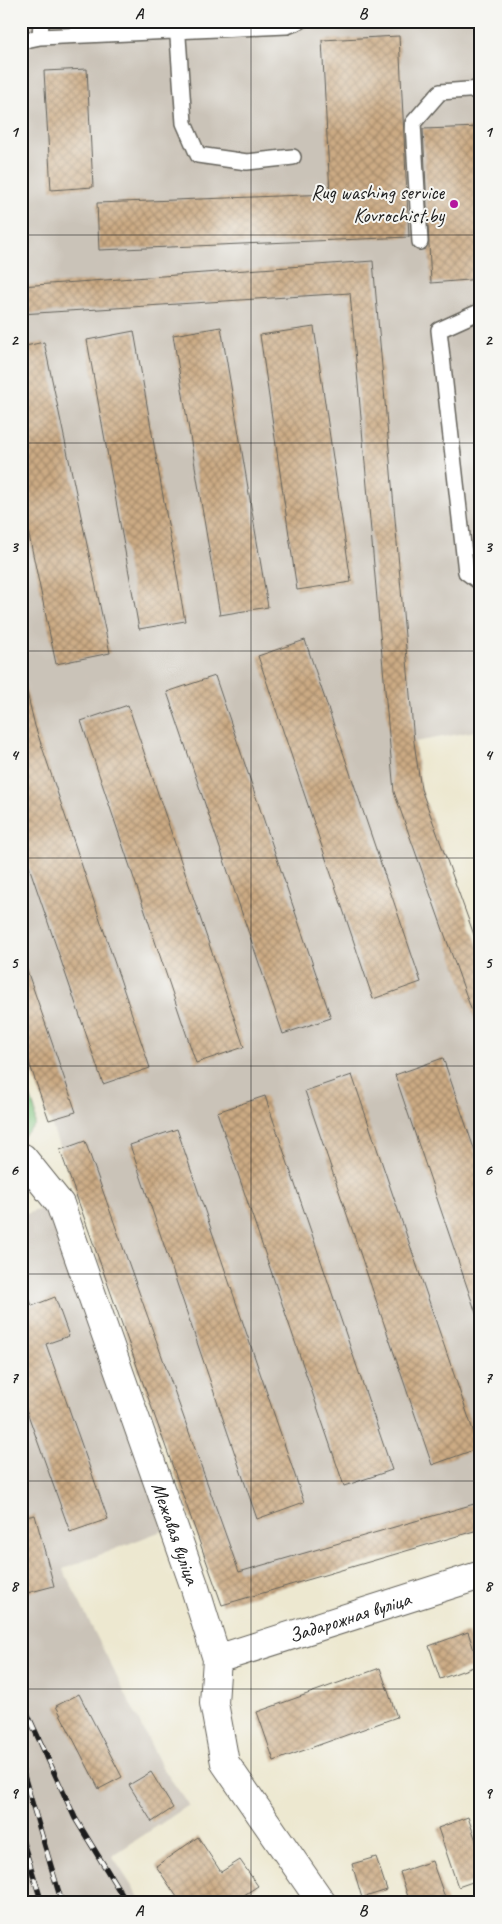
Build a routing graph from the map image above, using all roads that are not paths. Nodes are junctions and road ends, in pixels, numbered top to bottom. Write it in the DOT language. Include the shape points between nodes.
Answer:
graph roads {
  1 [pos="41,21"];
  2 [pos="300,21"];
  3 [pos="178,26"];
  4 [pos="40,37"];
  5 [pos="21,41"];
  6 [pos="481,89"];
  7 [pos="293,157"];
  8 [pos="420,242"];
  9 [pos="481,311"];
  10 [pos="481,583"];
  11 [pos="22,1158"];
  12 [pos="481,1575"];
  13 [pos="217,1659"];
  14 [pos="322,1903"];
  1 -- 4 [label="lane"];
  2 -- 3 [label="lane" via="287,26"];
  3 -- 4 [label="lane"];
  3 -- 7 [label="lane" via="184,123 198,155 247,162"];
  4 -- 5 [label="lane"];
  6 -- 8 [label="lane" via="440,92 413,123"];
  9 -- 10 [label="lane" via="439,330 466,572"];
  11 -- 13 [label="street, Межавая вуліца" via="60,1204 194,1584"];
  12 -- 13 [label="street, Задарожная вуліца"];
  13 -- 14 [label="street, Межавая вуліца" via="214,1703 224,1763"];
}
